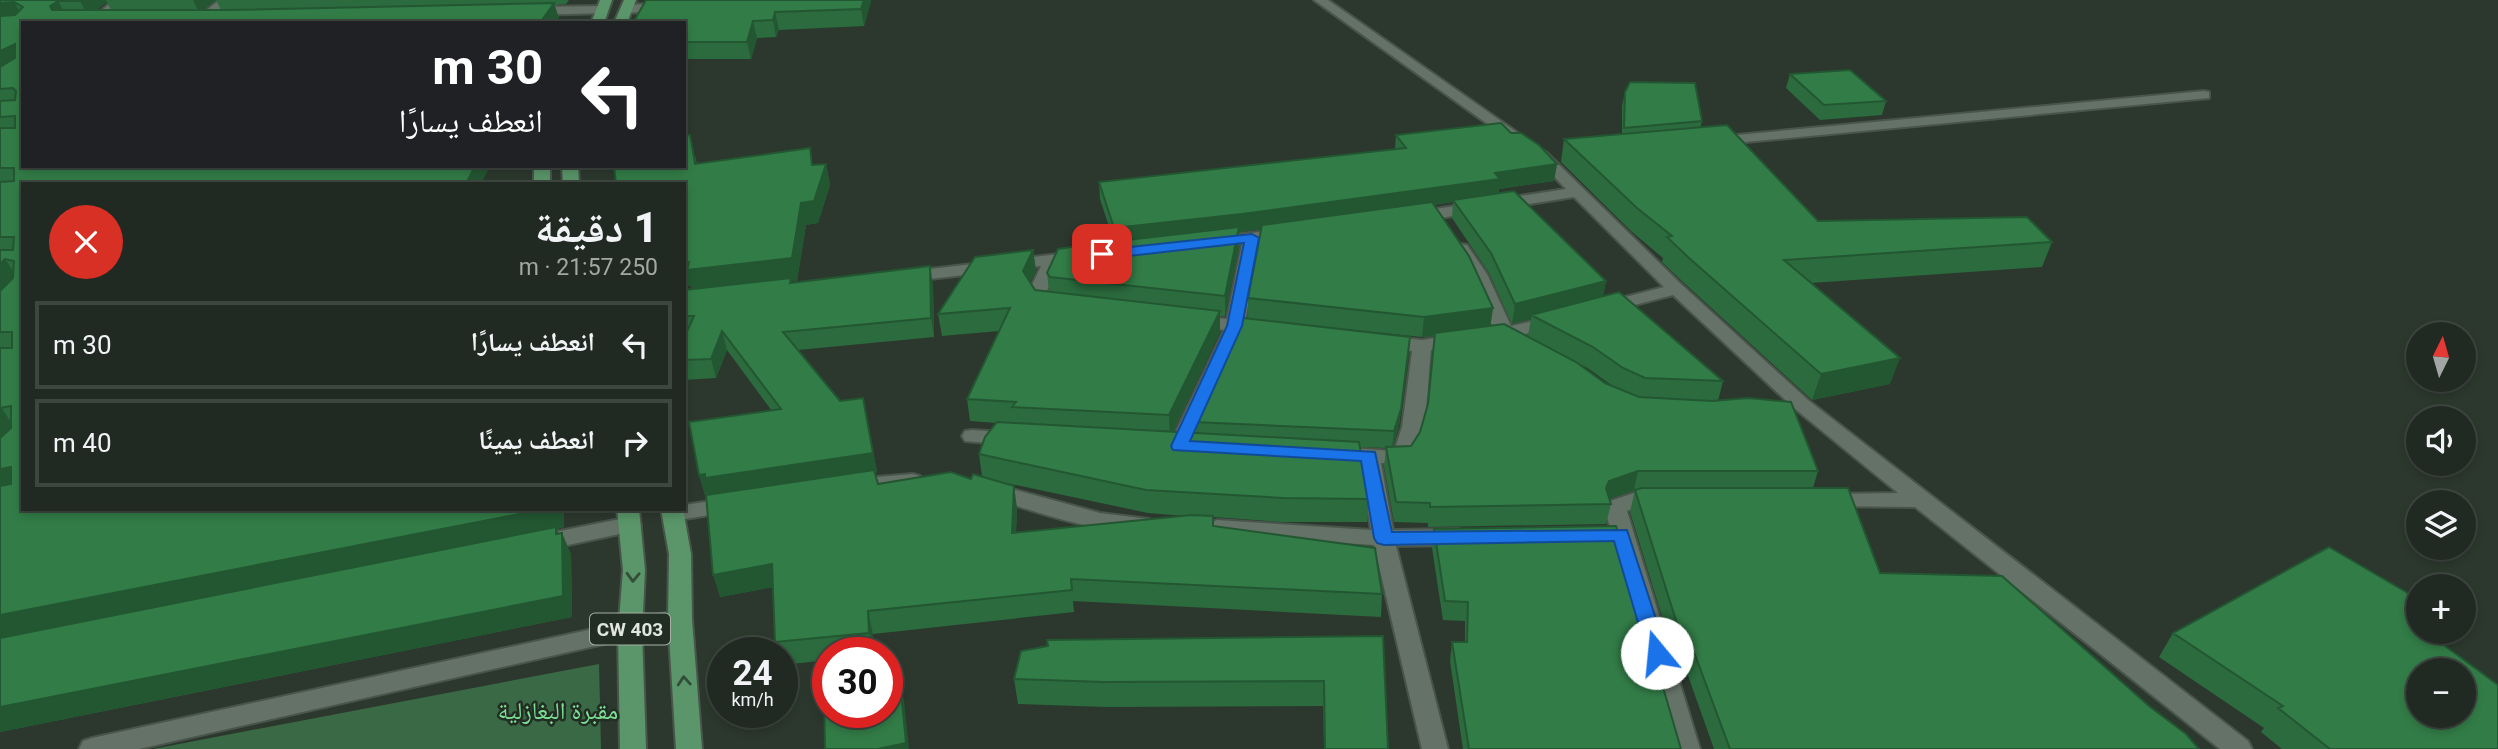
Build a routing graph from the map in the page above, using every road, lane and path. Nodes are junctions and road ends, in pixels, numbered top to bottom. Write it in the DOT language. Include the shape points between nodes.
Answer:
graph roads {
  1 [pos="122,0"];
  2 [pos="226,0"];
  3 [pos="1320,0"];
  4 [pos="605,5"];
  5 [pos="628,5"];
  6 [pos="679,7"];
  7 [pos="514,11"];
  8 [pos="229,18"];
  9 [pos="94,21"];
  10 [pos="598,21"];
  11 [pos="621,21"];
  12 [pos="2204,95"];
  13 [pos="1694,142"];
  14 [pos="1576,192"];
  15 [pos="1437,214"];
  16 [pos="1398,219"];
  17 [pos="1305,231"];
  18 [pos="1252,238"];
  19 [pos="1199,244"];
  20 [pos="1092,255"];
  21 [pos="1052,260"];
  22 [pos="891,278"];
  23 [pos="1676,289"];
  24 [pos="1072,307"];
  25 [pos="1173,318"];
  26 [pos="1235,326"];
  27 [pos="1288,332"];
  28 [pos="1506,334"];
  29 [pos="1368,340"];
  30 [pos="1422,346"];
  31 [pos="1527,346"];
  32 [pos="1801,404"];
  33 [pos="1776,406"];
  34 [pos="972,436"];
  35 [pos="1027,439"];
  36 [pos="1206,447"];
  37 [pos="1315,453"];
  38 [pos="1369,456"];
  39 [pos="930,481"];
  40 [pos="969,484"];
  41 [pos="837,488"];
  42 [pos="1675,500"];
  43 [pos="1920,500"];
  44 [pos="755,501"];
  45 [pos="1811,501"];
  46 [pos="686,510"];
  47 [pos="673,512"];
  48 [pos="629,517"];
  49 [pos="1168,525"];
  50 [pos="1195,527"];
  51 [pos="1481,537"];
  52 [pos="1384,538"];
  53 [pos="521,547"];
  54 [pos="680,619"];
  55 [pos="630,632"];
  56 [pos="92,749"];
  57 [pos="633,749"];
  58 [pos="689,749"];
  59 [pos="1435,749"];
  60 [pos="1687,749"];
  61 [pos="2239,749"];
  1 -- 9 [label="street"];
  2 -- 8 [label="street" via="197,19"];
  3 -- 14 [label="street" via="1550,156"];
  4 -- 7 [label="street"];
  4 -- 10 [label="main road"];
  5 -- 6 [label="street"];
  5 -- 11 [label="main road"];
  12 -- 13 [label="street"];
  14 -- 15 [label="street"];
  14 -- 23 [label="street"];
  15 -- 16 [label="street"];
  15 -- 28 [label="street" via="1478,274"];
  17 -- 18 [label="street"];
  18 -- 19 [label="street"];
  18 -- 26 [label="street"];
  20 -- 21 [label="street"];
  21 -- 22 [label="street"];
  21 -- 24 [label="street" via="1037,293 1044,304"];
  23 -- 28 [label="street"];
  23 -- 32 [label="street"];
  25 -- 26 [label="street"];
  26 -- 27 [label="street"];
  26 -- 36 [label="street" via="1172,446"];
  28 -- 30 [label="street"];
  28 -- 31 [label="street"];
  29 -- 30 [label="street"];
  30 -- 38 [label="street" via="1412,427 1402,458"];
  32 -- 33 [label="street"];
  32 -- 43 [label="street"];
  34 -- 35 [label="street"];
  37 -- 38 [label="street"];
  38 -- 52 [label="street"];
  39 -- 41 [label="street"];
  40 -- 49 [label="street" via="1100,521"];
  42 -- 60 [label="street" via="1633,500 1615,507 1614,534"];
  43 -- 45 [label="street"];
  43 -- 61 [label="street"];
  44 -- 46 [label="street"];
  47 -- 54 [label="main road, CW 403" via="680,554"];
  48 -- 53 [label="street"];
  48 -- 55 [label="main road, CW 403, one-way" via="634,570"];
  50 -- 52 [label="street"];
  51 -- 52 [label="street"];
  52 -- 59 [label="street"];
  54 -- 55 [label="street"];
  58 -- 54 [label="main road, CW 403, one-way"];
  55 -- 56 [label="street"];
  55 -- 57 [label="main road, CW 403"];
}
